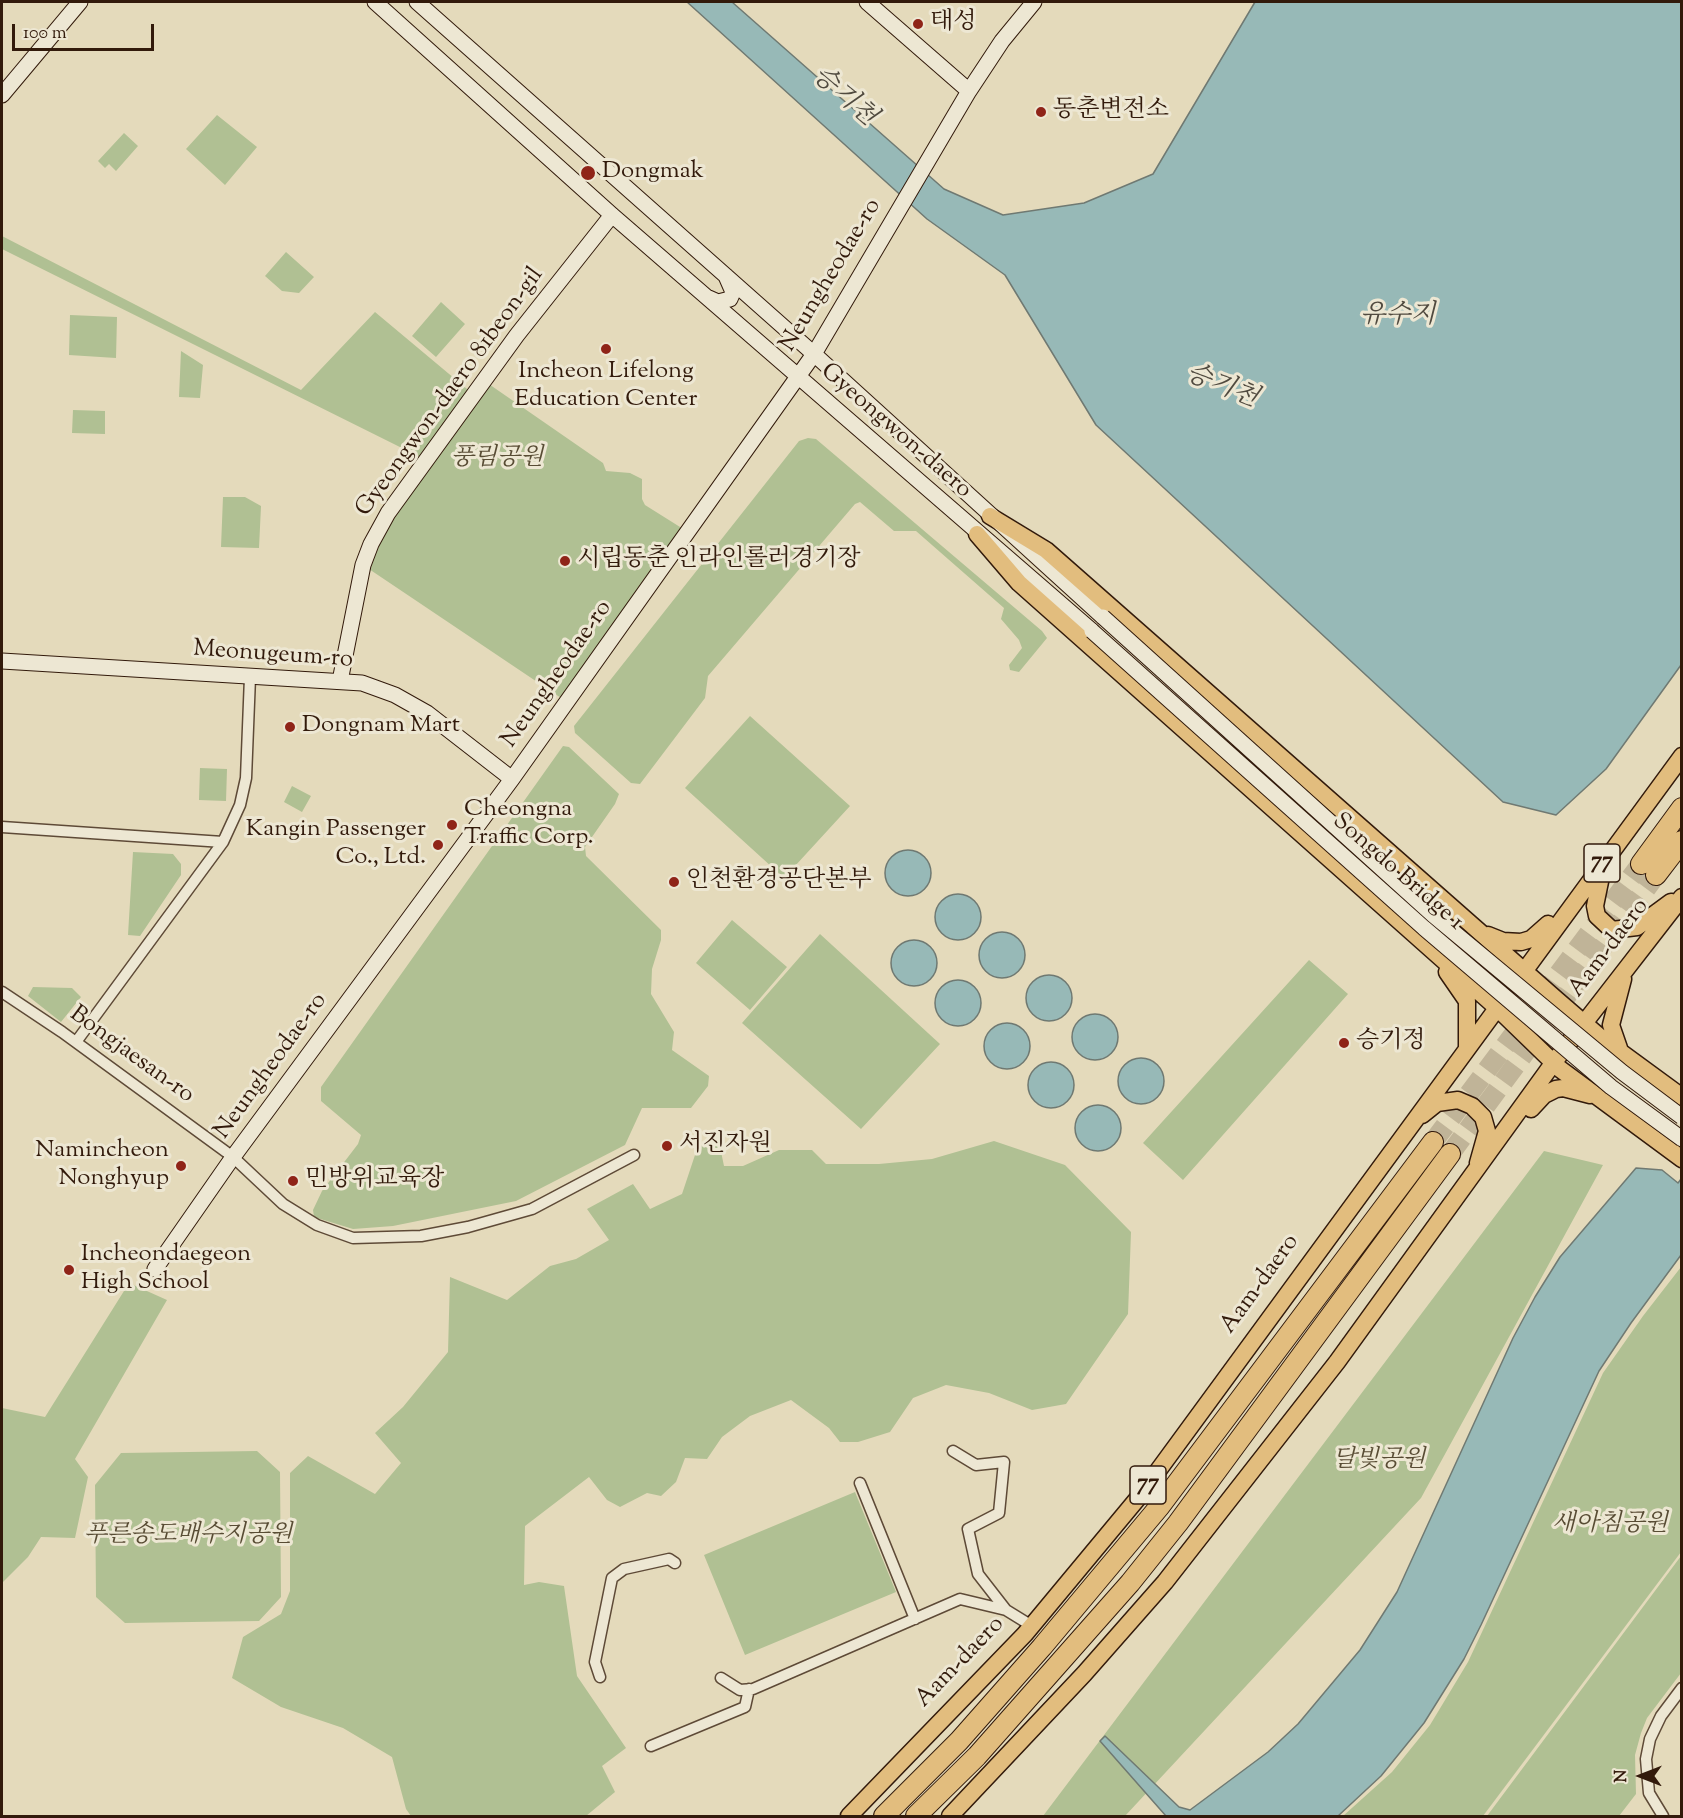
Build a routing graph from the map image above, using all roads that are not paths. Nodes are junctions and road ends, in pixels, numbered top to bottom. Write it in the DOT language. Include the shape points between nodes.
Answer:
graph roads {
  1 [pos="80,2"];
  2 [pos="375,2"];
  3 [pos="417,2"];
  4 [pos="867,2"];
  5 [pos="1034,2"];
  6 [pos="969,91"];
  7 [pos="2,95"];
  8 [pos="612,215"];
  9 [pos="725,274"];
  10 [pos="706,297"];
  11 [pos="814,354"];
  12 [pos="798,377"];
  13 [pos="990,516"];
  14 [pos="977,534"];
  15 [pos="1103,617"];
  16 [pos="1092,631"];
  17 [pos="2,661"];
  18 [pos="250,677"];
  19 [pos="340,681"];
  20 [pos="1682,756"];
  21 [pos="512,779"];
  22 [pos="1682,808"];
  23 [pos="2,827"];
  24 [pos="1682,841"];
  25 [pos="224,843"];
  26 [pos="1605,860"];
  27 [pos="1682,897"];
  28 [pos="1572,904"];
  29 [pos="1480,932"];
  30 [pos="1440,958"];
  31 [pos="1627,966"];
  32 [pos="1523,970"];
  33 [pos="2,992"];
  34 [pos="1496,1007"];
  35 [pos="1586,1024"];
  36 [pos="76,1042"];
  37 [pos="1467,1047"];
  38 [pos="1620,1051"];
  39 [pos="1554,1062"];
  40 [pos="1682,1097"];
  41 [pos="1612,1106"];
  42 [pos="1682,1117"];
  43 [pos="1411,1124"];
  44 [pos="1682,1139"];
  45 [pos="1433,1142"];
  46 [pos="1496,1145"];
  47 [pos="1450,1154"];
  48 [pos="634,1155"];
  49 [pos="233,1157"];
  50 [pos="1682,1159"];
  51 [pos="1476,1172"];
  52 [pos="155,1269"];
  53 [pos="953,1451"];
  54 [pos="860,1483"];
  55 [pos="675,1563"];
  56 [pos="1006,1610"];
  57 [pos="915,1619"];
  58 [pos="1032,1626"];
  59 [pos="600,1677"];
  60 [pos="721,1678"];
  61 [pos="1682,1688"];
  62 [pos="749,1689"];
  63 [pos="651,1746"];
  64 [pos="849,1816"];
  65 [pos="884,1816"];
  66 [pos="916,1816"];
  67 [pos="950,1816"];
  68 [pos="1663,1816"];
  1 -- 7 [label="main road"];
  2 -- 8 [label="main road, Gyeongwon-daero"];
  3 -- 9 [label="main road, Gyeongwon-daero"];
  4 -- 6 [label="main road"];
  5 -- 6 [label="main road, Neungheodae-ro"];
  6 -- 11 [label="main road, Neungheodae-ro"];
  8 -- 10 [label="main road, Gyeongwon-daero"];
  8 -- 19 [label="main road, Gyeongwon-daero 81beon-gil" via="517,335 388,513 363,565"];
  9 -- 10 [label="main road" via="733,291 730,299 718,302"];
  9 -- 11 [label="main road, Gyeongwon-daero"];
  10 -- 12 [label="main road, Gyeongwon-daero"];
  11 -- 12 [label="main road, Neungheodae-ro"];
  11 -- 13 [label="main road, Gyeongwon-daero"];
  12 -- 14 [label="main road, Gyeongwon-daero"];
  12 -- 21 [label="main road, Neungheodae-ro"];
  13 -- 15 [label="main road, Gyeongwon-daero"];
  13 -- 29 [label="main road" via="1046,549"];
  14 -- 16 [label="main road, Gyeongwon-daero"];
  14 -- 30 [label="main road" via="1019,583"];
  15 -- 42 [label="main road, Songdo Bridge 1, bridge" via="1433,915"];
  16 -- 44 [label="main road, Songdo Bridge 1, bridge" via="1424,928 1611,1087"];
  17 -- 18 [label="main road, Meonugeum-ro"];
  18 -- 19 [label="main road, Meonugeum-ro"];
  18 -- 25 [label="street" via="246,778"];
  19 -- 21 [label="main road, Meonugeum-ro" via="362,683 395,695 427,713"];
  20 -- 26 [label="main road, Aam-daero / 77"];
  21 -- 49 [label="main road, Neungheodae-ro"];
  22 -- 24 [label="highway, Aam-daero" via="1649,870"];
  23 -- 25 [label="street"];
  25 -- 36 [label="street"];
  26 -- 27 [label="main road" via="1595,906 1597,916 1612,930 1637,927 1663,906"];
  26 -- 28 [label="main road, Aam-daero / 77"];
  27 -- 31 [label="main road, Aam-daero"];
  28 -- 29 [label="main road" via="1531,939 1503,941"];
  28 -- 32 [label="main road, Aam-daero / 77"];
  29 -- 32 [label="main road"];
  30 -- 34 [label="main road"];
  30 -- 37 [label="main road" via="1467,1001"];
  31 -- 35 [label="main road, Aam-daero"];
  31 -- 38 [label="main road" via="1611,1025"];
  32 -- 34 [label="main road, Aam-daero / 77"];
  32 -- 35 [label="main road"];
  33 -- 36 [label="street, Bongjaesan-ro"];
  34 -- 37 [label="main road, Aam-daero / 77"];
  34 -- 39 [label="main road"];
  35 -- 38 [label="main road"];
  35 -- 39 [label="main road, Aam-daero"];
  36 -- 49 [label="street, Bongjaesan-ro"];
  37 -- 43 [label="main road, Aam-daero / 77"];
  38 -- 40 [label="main road"];
  39 -- 41 [label="main road"];
  39 -- 46 [label="main road, Aam-daero"];
  41 -- 46 [label="main road" via="1583,1092 1556,1089 1544,1095"];
  41 -- 50 [label="main road"];
  43 -- 51 [label="main road" via="1437,1103 1458,1100 1472,1106 1483,1117 1487,1131"];
  43 -- 58 [label="main road, Aam-daero / 77" via="1138,1498"];
  45 -- 65 [label="highway, Aam-daero" via="1160,1506 959,1741"];
  46 -- 51 [label="main road, Aam-daero"];
  47 -- 66 [label="highway" via="1130,1583 977,1756"];
  48 -- 49 [label="street, Bongjaesan-ro" via="532,1209 421,1236 353,1238 317,1226 283,1204"];
  49 -- 52 [label="main road, Neungheodae-ro"];
  51 -- 67 [label="main road, Aam-daero" via="1330,1371 1165,1582"];
  53 -- 56 [label="street" via="976,1466 1004,1461 999,1513 968,1529 978,1574"];
  54 -- 57 [label="street"];
  55 -- 59 [label="street" via="669,1559 624,1569 612,1578 595,1662"];
  56 -- 57 [label="street" via="960,1599"];
  56 -- 58 [label="street"];
  57 -- 62 [label="street"];
  58 -- 64 [label="main road, Aam-daero / 77"];
  60 -- 62 [label="street" via="740,1690"];
  61 -- 68 [label="street" via="1660,1716 1646,1759 1649,1792"];
  62 -- 63 [label="street" via="745,1707"];
}
